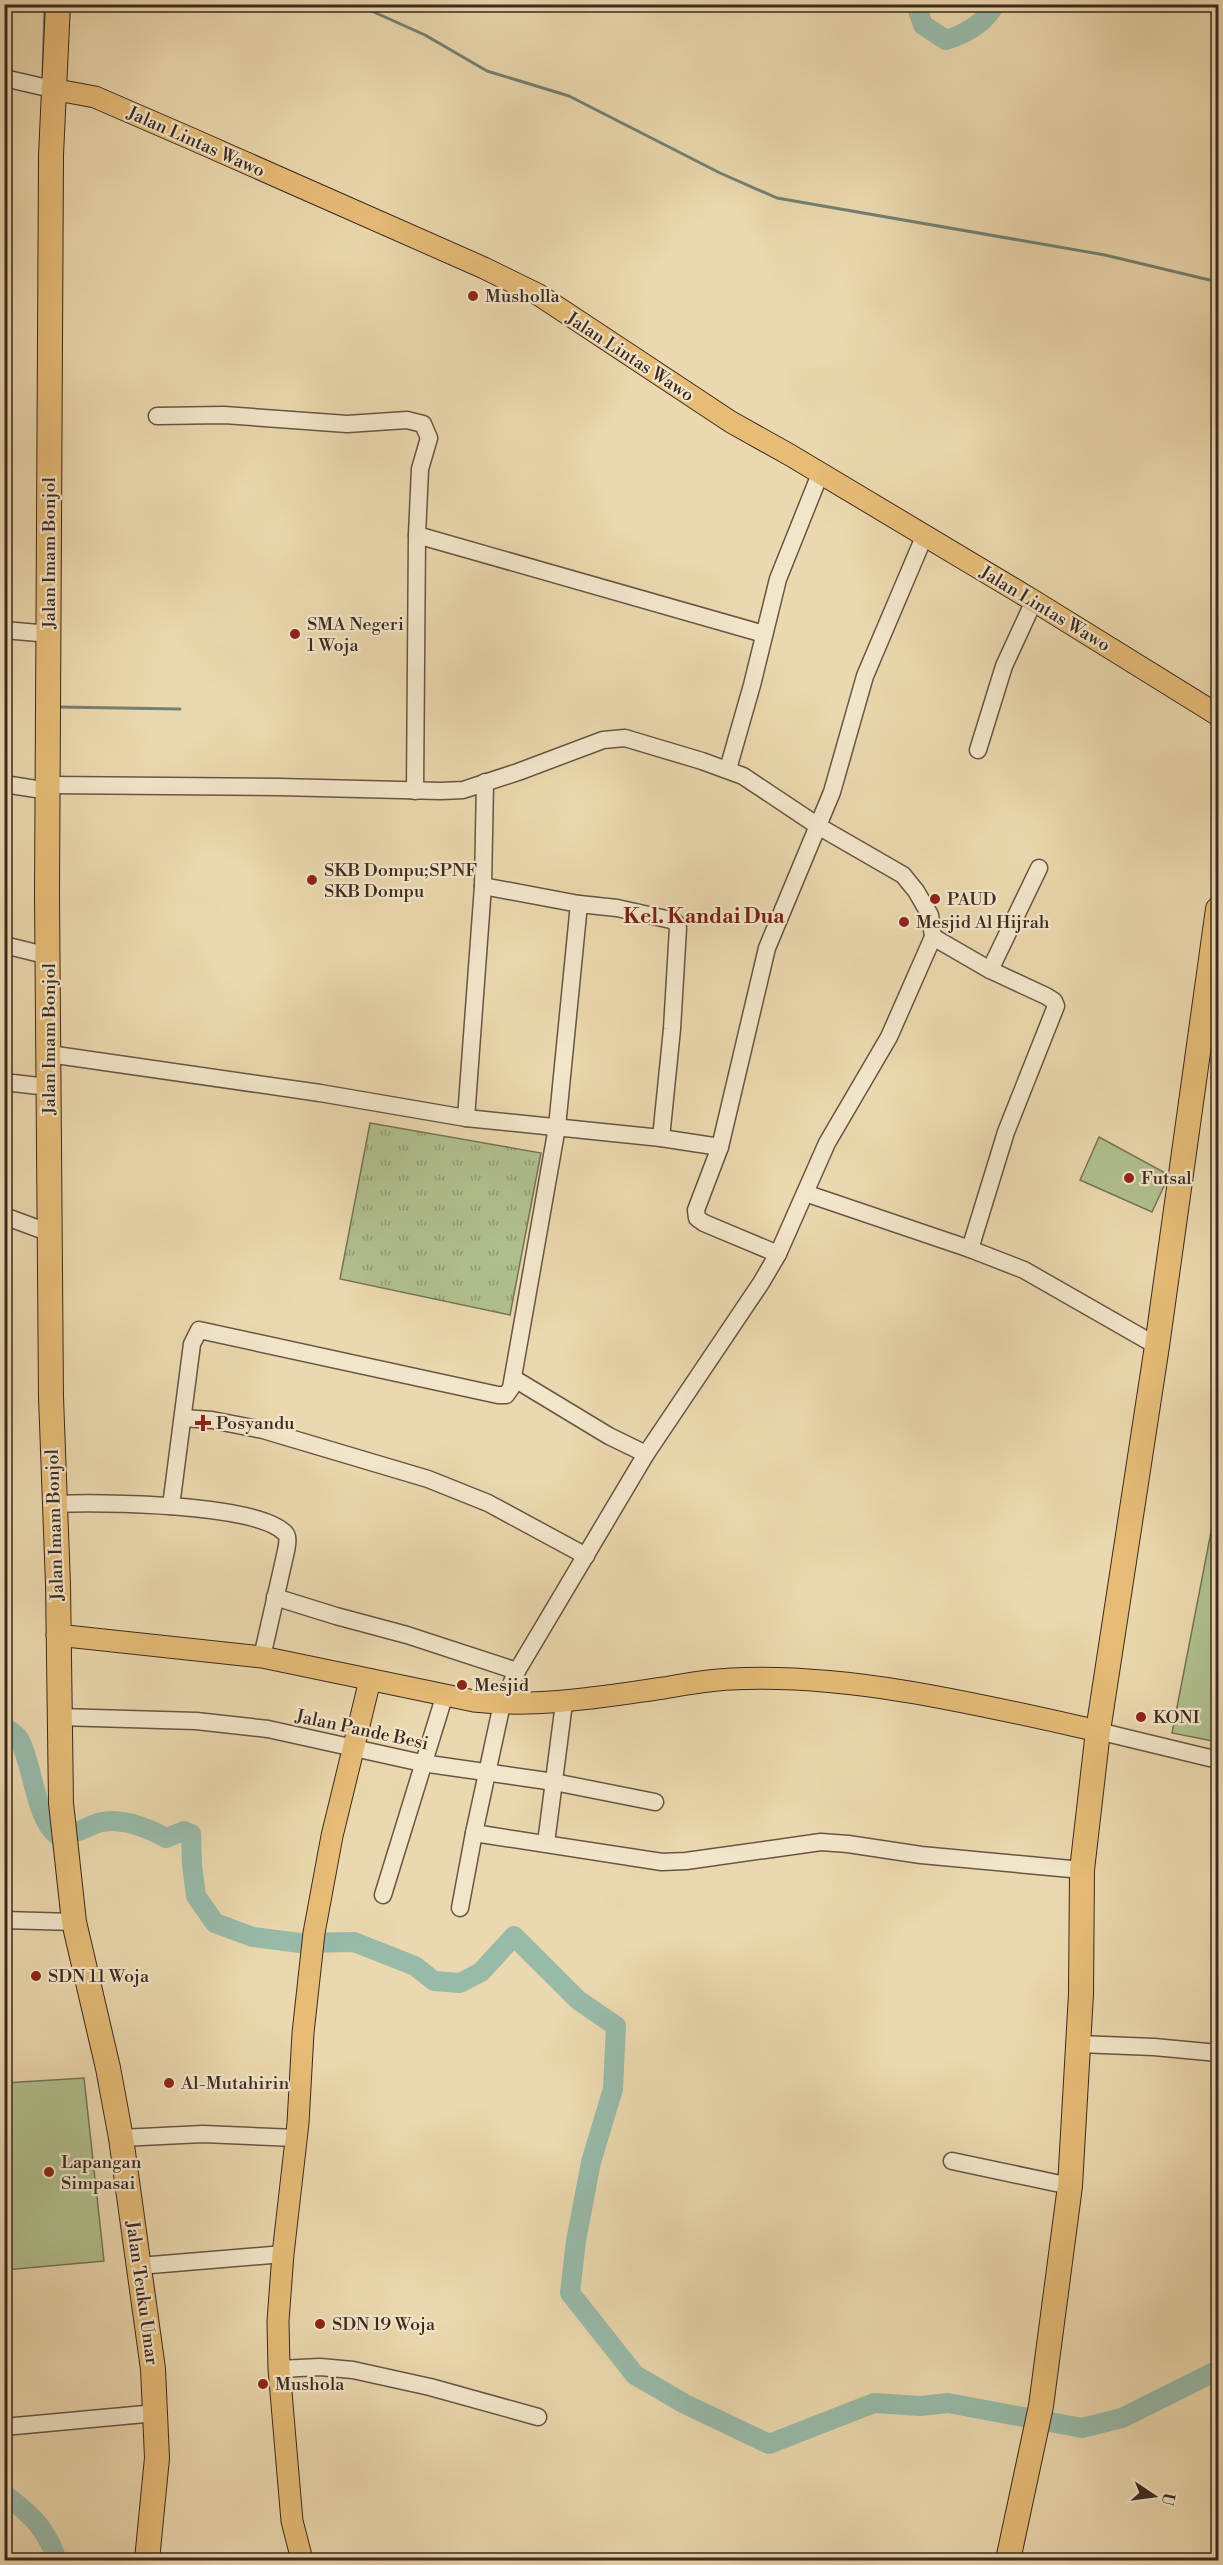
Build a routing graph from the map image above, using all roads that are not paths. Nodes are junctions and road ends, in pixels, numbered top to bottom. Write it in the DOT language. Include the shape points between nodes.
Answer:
graph roads {
  1 [pos="57,9"];
  2 [pos="4,78"];
  3 [pos="52,89"];
  4 [pos="158,416"];
  5 [pos="820,474"];
  6 [pos="417,535"];
  7 [pos="924,537"];
  8 [pos="1034,601"];
  9 [pos="4,630"];
  10 [pos="50,634"];
  11 [pos="764,634"];
  12 [pos="1218,715"];
  13 [pos="978,750"];
  14 [pos="728,769"];
  15 [pos="485,782"];
  16 [pos="4,784"];
  17 [pos="49,788"];
  18 [pos="415,791"];
  19 [pos="818,826"];
  20 [pos="1039,868"];
  21 [pos="483,886"];
  22 [pos="579,904"];
  23 [pos="1218,909"];
  24 [pos="933,937"];
  25 [pos="4,945"];
  26 [pos="49,956"];
  27 [pos="990,970"];
  28 [pos="49,1054"];
  29 [pos="4,1082"];
  30 [pos="48,1087"];
  31 [pos="466,1118"];
  32 [pos="557,1127"];
  33 [pos="661,1138"];
  34 [pos="720,1147"];
  35 [pos="805,1192"];
  36 [pos="4,1216"];
  37 [pos="50,1233"];
  38 [pos="970,1249"];
  39 [pos="778,1254"];
  40 [pos="1156,1346"];
  41 [pos="513,1378"];
  42 [pos="183,1418"];
  43 [pos="646,1454"];
  44 [pos="56,1504"];
  45 [pos="171,1506"];
  46 [pos="586,1556"];
  47 [pos="275,1597"];
  48 [pos="57,1635"];
  49 [pos="262,1657"];
  50 [pos="517,1671"];
  51 [pos="370,1680"];
  52 [pos="445,1694"];
  53 [pos="564,1703"];
  54 [pos="502,1704"];
  55 [pos="59,1717"];
  56 [pos="1098,1731"];
  57 [pos="352,1748"];
  58 [pos="1218,1760"];
  59 [pos="422,1763"];
  60 [pos="487,1772"];
  61 [pos="554,1782"];
  62 [pos="655,1802"];
  63 [pos="474,1833"];
  64 [pos="546,1843"];
  65 [pos="1082,1870"];
  66 [pos="383,1895"];
  67 [pos="460,1908"];
  68 [pos="4,1920"];
  69 [pos="74,1922"];
  70 [pos="1079,2044"];
  71 [pos="1218,2053"];
  72 [pos="121,2138"];
  73 [pos="296,2138"];
  74 [pos="952,2161"];
  75 [pos="1070,2186"];
  76 [pos="283,2254"];
  77 [pos="139,2266"];
  78 [pos="279,2369"];
  79 [pos="156,2413"];
  80 [pos="538,2417"];
  81 [pos="4,2427"];
  82 [pos="147,2560"];
  83 [pos="302,2560"];
  84 [pos="1008,2560"];
  1 -- 3 [label="highway"];
  2 -- 3 [label="street, Jalan Lintas Wawo"];
  3 -- 5 [label="main road, Jalan Lintas Wawo" via="95,98 192,139 539,295 730,422"];
  3 -- 10 [label="highway, Jalan Imam Bonjol"];
  4 -- 6 [label="street" via="224,415 347,424 420,422 429,438 420,469"];
  5 -- 7 [label="main road, Jalan Lintas Wawo"];
  5 -- 11 [label="street" via="778,579"];
  6 -- 11 [label="street"];
  6 -- 18 [label="street"];
  7 -- 8 [label="main road, Jalan Lintas Wawo"];
  7 -- 19 [label="street" via="865,676 840,768"];
  8 -- 12 [label="main road, Jalan Lintas Wawo"];
  8 -- 13 [label="street" via="1004,666"];
  9 -- 10 [label="street"];
  10 -- 17 [label="highway, Jalan Imam Bonjol"];
  11 -- 14 [label="street"];
  14 -- 15 [label="street" via="616,738"];
  14 -- 19 [label="street"];
  15 -- 18 [label="street" via="463,789"];
  15 -- 21 [label="street"];
  16 -- 17 [label="street"];
  17 -- 18 [label="street"];
  17 -- 26 [label="highway, Jalan Imam Bonjol"];
  19 -- 24 [label="street" via="903,875 930,915"];
  19 -- 34 [label="street" via="767,948"];
  20 -- 27 [label="street"];
  21 -- 22 [label="street"];
  21 -- 31 [label="street"];
  22 -- 32 [label="street"];
  22 -- 33 [label="street" via="671,920 678,928"];
  23 -- 40 [label="highway"];
  24 -- 27 [label="street"];
  24 -- 35 [label="street" via="889,1037 827,1143"];
  25 -- 26 [label="street"];
  26 -- 28 [label="highway, Jalan Imam Bonjol"];
  27 -- 38 [label="street" via="1046,996 1056,1006 1006,1132"];
  28 -- 30 [label="highway, Jalan Imam Bonjol"];
  28 -- 31 [label="street"];
  29 -- 30 [label="street"];
  30 -- 37 [label="highway, Jalan Imam Bonjol"];
  31 -- 32 [label="street"];
  32 -- 33 [label="street"];
  32 -- 41 [label="street"];
  33 -- 34 [label="street"];
  34 -- 39 [label="street" via="696,1215 704,1223"];
  35 -- 38 [label="street"];
  35 -- 39 [label="street"];
  36 -- 37 [label="street"];
  37 -- 44 [label="highway, Jalan Imam Bonjol"];
  38 -- 40 [label="street" via="1024,1270"];
  39 -- 43 [label="street"];
  40 -- 56 [label="highway"];
  41 -- 42 [label="street" via="509,1393 502,1396 201,1329 192,1344"];
  41 -- 43 [label="street"];
  42 -- 45 [label="street"];
  42 -- 46 [label="street" via="263,1430 438,1482 488,1503"];
  43 -- 46 [label="street"];
  44 -- 45 [label="street"];
  44 -- 48 [label="highway, Jalan Imam Bonjol"];
  45 -- 47 [label="street" via="246,1517 286,1533 286,1551"];
  46 -- 50 [label="street"];
  47 -- 49 [label="street"];
  47 -- 50 [label="street"];
  48 -- 49 [label="main road"];
  48 -- 55 [label="highway, Jalan Imam Bonjol"];
  49 -- 51 [label="main road"];
  50 -- 54 [label="street"];
  51 -- 52 [label="main road"];
  51 -- 57 [label="main road"];
  52 -- 54 [label="main road"];
  52 -- 59 [label="street"];
  53 -- 54 [label="main road"];
  53 -- 56 [label="main road" via="729,1679 778,1678 915,1694"];
  53 -- 61 [label="street"];
  54 -- 60 [label="street"];
  55 -- 57 [label="street, Jalan Pande Besi" via="245,1726"];
  55 -- 69 [label="highway, Jalan Imam Bonjol" via="61,1803"];
  56 -- 58 [label="street"];
  56 -- 65 [label="highway"];
  57 -- 59 [label="street, Jalan Pande Besi"];
  57 -- 73 [label="main road" via="314,1933"];
  59 -- 60 [label="street, Jalan Pande Besi"];
  59 -- 66 [label="street"];
  60 -- 61 [label="street, Jalan Pande Besi"];
  60 -- 63 [label="street"];
  61 -- 62 [label="street, Jalan Pande Besi"];
  61 -- 64 [label="street"];
  63 -- 64 [label="street"];
  63 -- 67 [label="street"];
  64 -- 65 [label="street" via="662,1862 821,1842"];
  65 -- 70 [label="highway"];
  68 -- 69 [label="street"];
  69 -- 72 [label="highway, Jalan Teuku Umar"];
  70 -- 71 [label="street"];
  70 -- 75 [label="highway"];
  72 -- 73 [label="street" via="203,2134"];
  72 -- 77 [label="highway, Jalan Teuku Umar"];
  73 -- 76 [label="main road"];
  74 -- 75 [label="street"];
  75 -- 84 [label="highway" via="1041,2406"];
  76 -- 77 [label="street"];
  76 -- 78 [label="main road"];
  77 -- 79 [label="highway, Jalan Teuku Umar"];
  78 -- 80 [label="street" via="354,2370"];
  78 -- 83 [label="main road" via="292,2521"];
  79 -- 81 [label="street"];
  79 -- 82 [label="highway, Jalan Teuku Umar" via="158,2458"];
}
